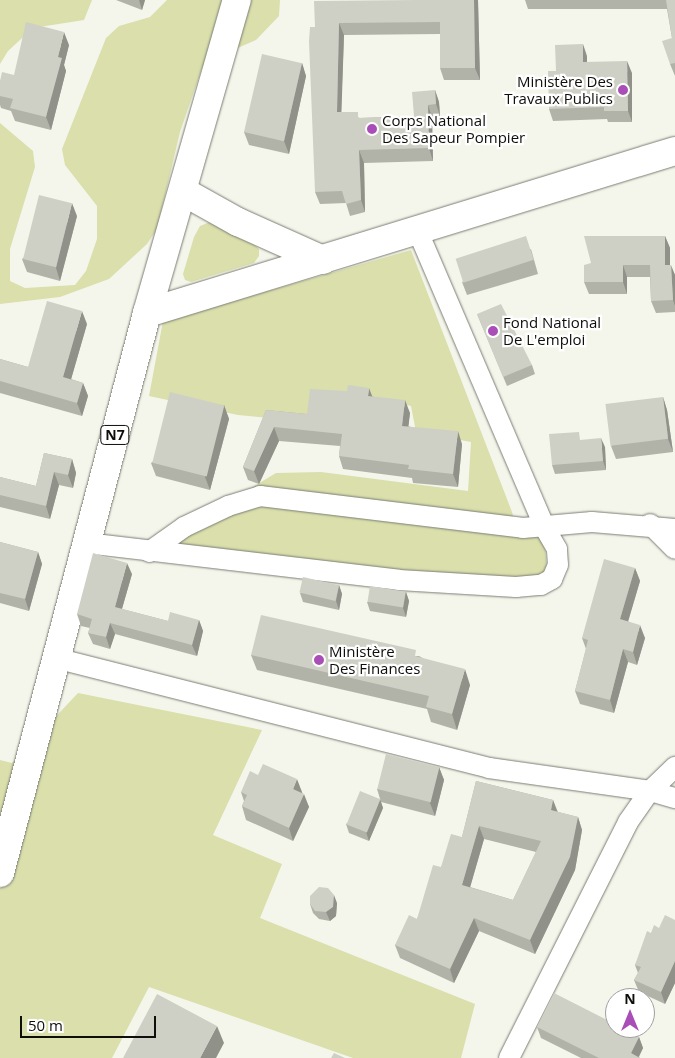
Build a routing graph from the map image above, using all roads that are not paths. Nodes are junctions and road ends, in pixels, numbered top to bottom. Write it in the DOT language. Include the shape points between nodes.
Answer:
graph roads {
  1 [pos="237,0"];
  2 [pos="675,151"];
  3 [pos="184,192"];
  4 [pos="418,232"];
  5 [pos="323,260"];
  6 [pos="147,313"];
  7 [pos="650,524"];
  8 [pos="545,528"];
  9 [pos="675,529"];
  10 [pos="86,544"];
  11 [pos="675,549"];
  12 [pos="149,552"];
  13 [pos="55,658"];
  14 [pos="675,768"];
  15 [pos="650,791"];
  16 [pos="675,798"];
  17 [pos="0,873"];
  18 [pos="509,1058"];
  1 -- 3 [label="main road, N7"];
  2 -- 4 [label="main road"];
  3 -- 5 [label="main road" via="238,222"];
  3 -- 6 [label="main road, N7"];
  4 -- 5 [label="main road"];
  4 -- 8 [label="street"];
  5 -- 6 [label="main road"];
  6 -- 10 [label="main road, N7"];
  7 -- 8 [label="street" via="592,522"];
  7 -- 9 [label="street"];
  7 -- 11 [label="street"];
  8 -- 12 [label="street" via="260,496 228,506 184,528"];
  8 -- 12 [label="street" via="559,557 552,579 541,585 516,587 399,580"];
  10 -- 12 [label="street"];
  10 -- 13 [label="main road, N7"];
  13 -- 15 [label="street" via="489,768"];
  13 -- 17 [label="main road, N7"];
  14 -- 15 [label="street"];
  15 -- 16 [label="street"];
  15 -- 18 [label="street" via="628,822"];
}
